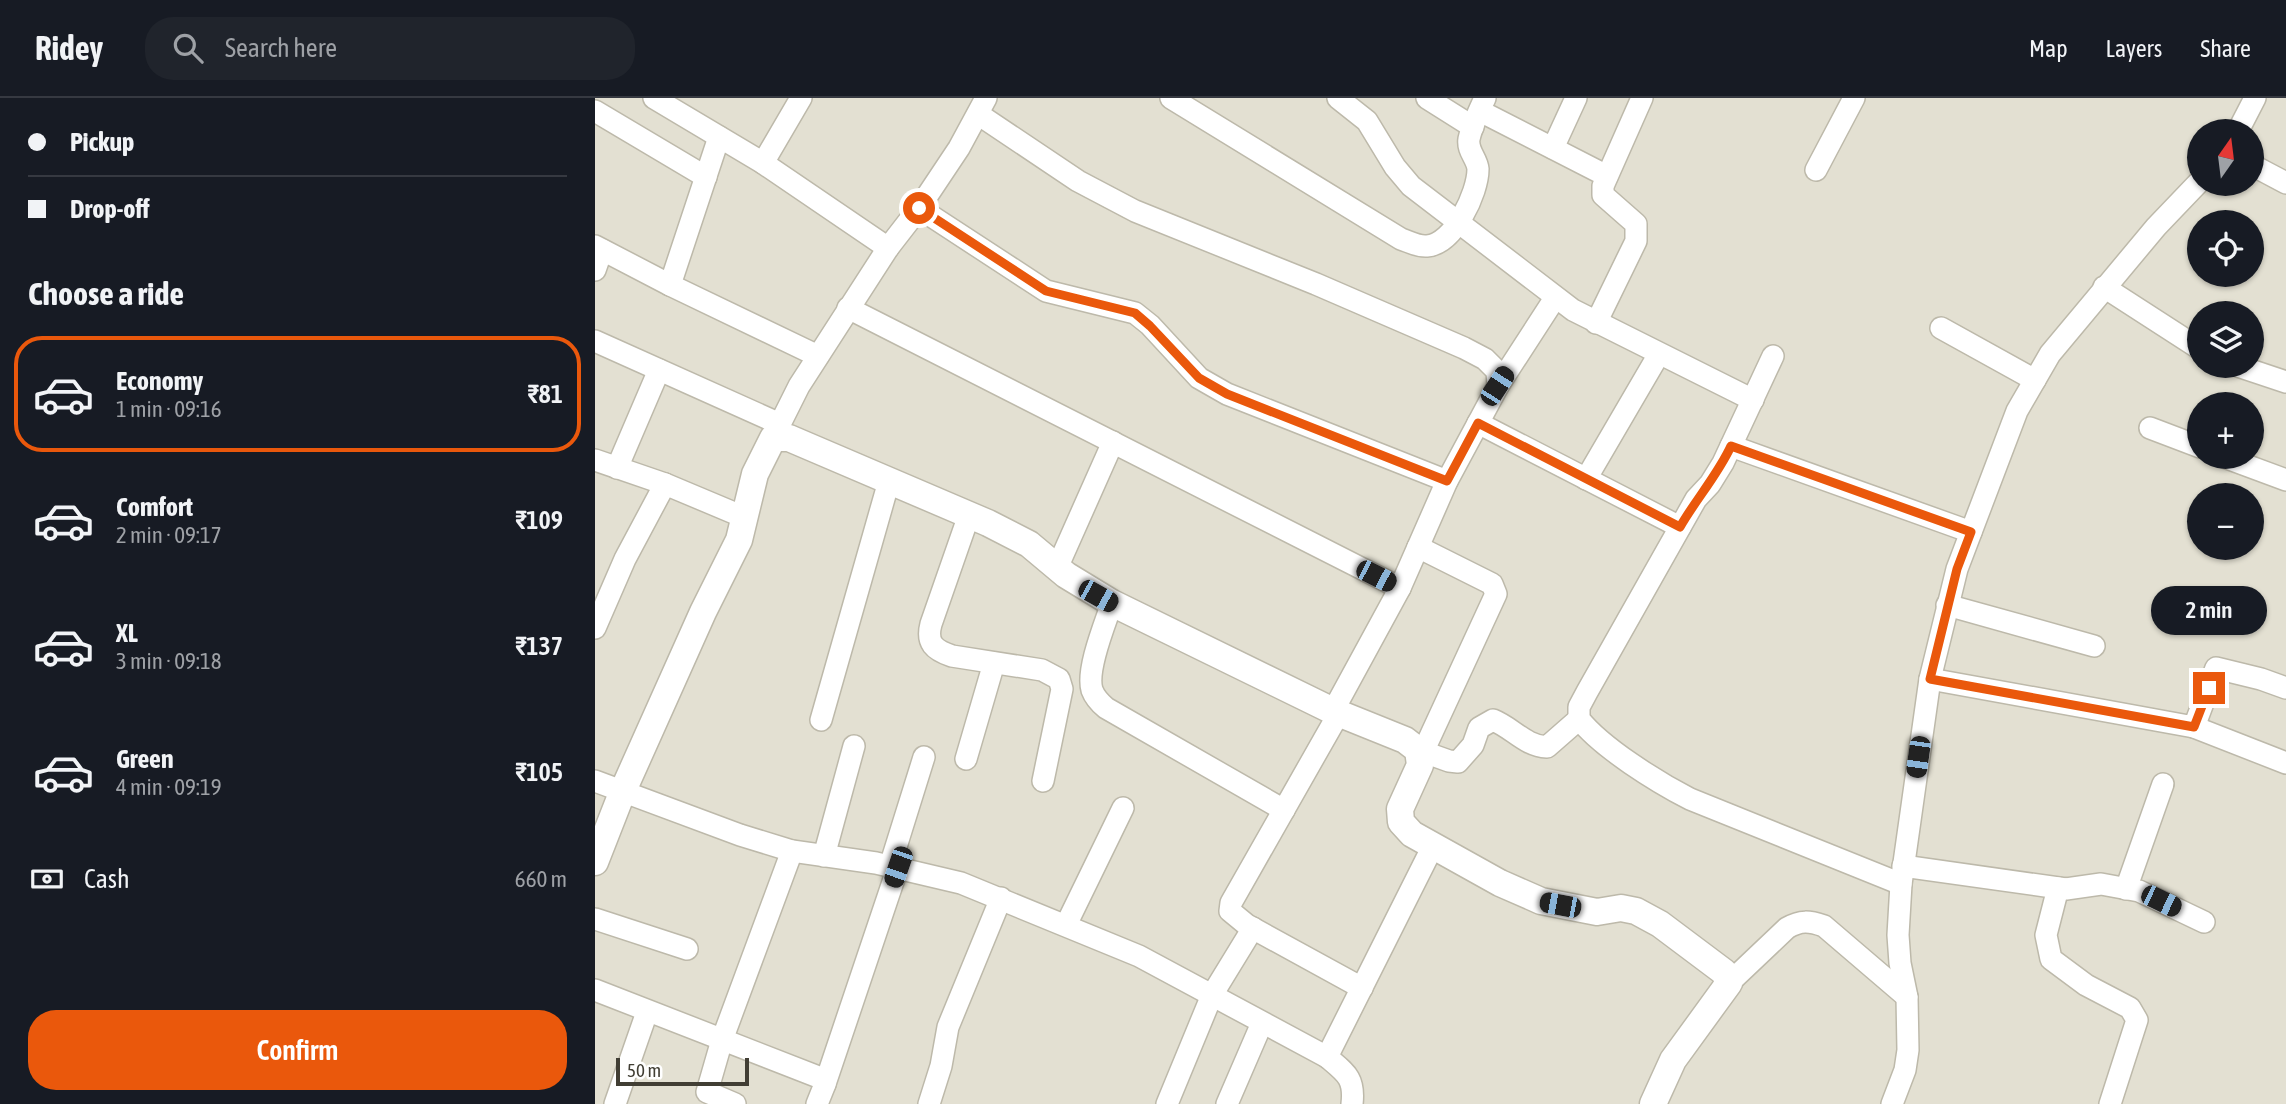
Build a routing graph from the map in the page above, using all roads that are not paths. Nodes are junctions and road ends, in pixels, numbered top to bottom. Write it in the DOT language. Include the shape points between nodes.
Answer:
graph roads {
  1 [pos="655,98"];
  2 [pos="801,98"];
  3 [pos="1171,98"];
  4 [pos="1338,98"];
  5 [pos="1427,98"];
  6 [pos="1576,98"];
  7 [pos="1642,98"];
  8 [pos="1854,98"];
  9 [pos="2254,98"];
  10 [pos="982,106"];
  11 [pos="595,111"];
  12 [pos="1479,112"];
  13 [pos="2244,119"];
  14 [pos="719,137"];
  15 [pos="1553,148"];
  16 [pos="763,163"];
  17 [pos="1817,170"];
  18 [pos="2265,172"];
  19 [pos="1607,176"];
  20 [pos="706,177"];
  21 [pos="2286,183"];
  22 [pos="2187,195"];
  23 [pos="919,208"];
  24 [pos="1460,224"];
  25 [pos="599,248"];
  26 [pos="888,248"];
  27 [pos="595,271"];
  28 [pos="670,285"];
  29 [pos="2104,287"];
  30 [pos="1555,298"];
  31 [pos="848,308"];
  32 [pos="1596,323"];
  33 [pos="1941,328"];
  34 [pos="595,341"];
  35 [pos="2187,341"];
  36 [pos="1659,354"];
  37 [pos="818,356"];
  38 [pos="1773,356"];
  39 [pos="659,370"];
  40 [pos="2264,375"];
  41 [pos="2035,380"];
  42 [pos="2286,382"];
  43 [pos="1497,386"];
  44 [pos="1753,400"];
  45 [pos="1478,423"];
  46 [pos="2150,428"];
  47 [pos="776,431"];
  48 [pos="1113,442"];
  49 [pos="2187,442"];
  50 [pos="1731,446"];
  51 [pos="595,460"];
  52 [pos="617,468"];
  53 [pos="2255,469"];
  54 [pos="1586,478"];
  55 [pos="889,481"];
  56 [pos="1447,481"];
  57 [pos="2286,481"];
  58 [pos="664,484"];
  59 [pos="969,515"];
  60 [pos="746,518"];
  61 [pos="1680,527"];
  62 [pos="1971,532"];
  63 [pos="1418,547"];
  64 [pos="1057,568"];
  65 [pos="1400,588"];
  66 [pos="1112,603"];
  67 [pos="1947,605"];
  68 [pos="595,628"];
  69 [pos="2094,646"];
  70 [pos="994,663"];
  71 [pos="1051,673"];
  72 [pos="1092,673"];
  73 [pos="1930,679"];
  74 [pos="2286,688"];
  75 [pos="1336,712"];
  76 [pos="1580,719"];
  77 [pos="821,720"];
  78 [pos="2194,727"];
  79 [pos="854,746"];
  80 [pos="1420,752"];
  81 [pos="924,757"];
  82 [pos="966,759"];
  83 [pos="2286,763"];
  84 [pos="595,781"];
  85 [pos="1043,781"];
  86 [pos="2163,784"];
  87 [pos="622,793"];
  88 [pos="1123,808"];
  89 [pos="1284,810"];
  90 [pos="1433,846"];
  91 [pos="792,851"];
  92 [pos="824,856"];
  93 [pos="595,862"];
  94 [pos="894,867"];
  95 [pos="1902,875"];
  96 [pos="2058,888"];
  97 [pos="2126,889"];
  98 [pos="1002,898"];
  99 [pos="595,919"];
  100 [pos="2204,922"];
  101 [pos="1066,925"];
  102 [pos="1253,928"];
  103 [pos="687,949"];
  104 [pos="1729,983"];
  105 [pos="1362,988"];
  106 [pos="595,990"];
  107 [pos="1212,995"];
  108 [pos="1907,997"];
  109 [pos="647,1012"];
  110 [pos="1262,1023"];
  111 [pos="722,1040"];
  112 [pos="1327,1058"];
  113 [pos="825,1084"];
  114 [pos="932,1103"];
  115 [pos="615,1104"];
  116 [pos="734,1104"];
  117 [pos="817,1104"];
  118 [pos="1167,1104"];
  119 [pos="1227,1104"];
  120 [pos="1352,1104"];
  121 [pos="1653,1104"];
  122 [pos="1892,1104"];
  123 [pos="2110,1104"];
  1 -- 14 [label="street"];
  2 -- 16 [label="street"];
  3 -- 24 [label="street" via="1417,246 1437,244"];
  4 -- 24 [label="street" via="1367,121 1411,186"];
  5 -- 12 [label="street"];
  6 -- 15 [label="street"];
  7 -- 19 [label="street"];
  8 -- 17 [label="street"];
  9 -- 13 [label="street"];
  10 -- 23 [label="street"];
  10 -- 43 [label="street" via="1078,181 1135,211 1317,284 1485,359 1497,371"];
  11 -- 20 [label="street"];
  12 -- 15 [label="street"];
  12 -- 24 [label="street" via="1469,148 1478,166 1477,175"];
  14 -- 16 [label="street"];
  14 -- 20 [label="street"];
  15 -- 19 [label="street"];
  16 -- 26 [label="street"];
  18 -- 21 [label="street"];
  19 -- 32 [label="street" via="1603,195 1636,223 1638,232"];
  20 -- 28 [label="street"];
  22 -- 29 [label="street"];
  23 -- 26 [label="street"];
  23 -- 56 [label="street" via="1046,291 1135,313 1199,378 1227,394"];
  24 -- 30 [label="street"];
  25 -- 27 [label="street"];
  25 -- 28 [label="street"];
  26 -- 31 [label="street"];
  28 -- 37 [label="street"];
  29 -- 35 [label="street"];
  29 -- 41 [label="street"];
  30 -- 32 [label="street"];
  30 -- 43 [label="street"];
  31 -- 37 [label="street"];
  31 -- 48 [label="street"];
  32 -- 36 [label="street"];
  33 -- 41 [label="street"];
  34 -- 39 [label="street"];
  36 -- 44 [label="street"];
  36 -- 54 [label="street"];
  37 -- 47 [label="street"];
  38 -- 44 [label="street"];
  39 -- 47 [label="street"];
  39 -- 52 [label="street"];
  40 -- 42 [label="street"];
  41 -- 62 [label="street" via="2017,411"];
  43 -- 45 [label="street"];
  44 -- 50 [label="street"];
  45 -- 54 [label="street"];
  45 -- 56 [label="street"];
  46 -- 49 [label="street"];
  47 -- 55 [label="street"];
  47 -- 60 [label="street" via="755,474"];
  48 -- 64 [label="street"];
  48 -- 65 [label="street"];
  50 -- 61 [label="street"];
  50 -- 62 [label="street"];
  51 -- 52 [label="street"];
  52 -- 58 [label="street"];
  53 -- 57 [label="street"];
  54 -- 61 [label="street"];
  55 -- 59 [label="street"];
  55 -- 77 [label="street"];
  56 -- 63 [label="street"];
  58 -- 60 [label="street"];
  58 -- 68 [label="street"];
  59 -- 64 [label="street" via="1029,544"];
  59 -- 70 [label="street" via="928,634 938,651"];
  60 -- 87 [label="street"];
  61 -- 76 [label="street" via="1579,707"];
  62 -- 67 [label="street"];
  63 -- 65 [label="street"];
  63 -- 80 [label="street" via="1492,584 1496,594"];
  64 -- 66 [label="street"];
  65 -- 75 [label="street"];
  66 -- 72 [label="street"];
  66 -- 75 [label="street"];
  67 -- 69 [label="street"];
  67 -- 73 [label="street"];
  70 -- 71 [label="street"];
  70 -- 82 [label="street"];
  71 -- 72 [label="street"];
  71 -- 85 [label="street" via="1062,689"];
  72 -- 89 [label="street" via="1091,688 1105,708"];
  73 -- 78 [label="street"];
  73 -- 95 [label="street"];
  74 -- 78 [label="street" via="2216,668"];
  75 -- 80 [label="street" via="1405,740"];
  75 -- 89 [label="street"];
  76 -- 80 [label="street" via="1547,747 1528,743 1493,720 1479,727 1473,745 1458,762"];
  76 -- 95 [label="street" via="1623,756 1690,799"];
  78 -- 83 [label="street"];
  79 -- 92 [label="street"];
  80 -- 90 [label="street" via="1420,765 1400,808 1401,822 1412,835"];
  81 -- 94 [label="street"];
  84 -- 87 [label="street"];
  86 -- 97 [label="street"];
  87 -- 91 [label="street"];
  87 -- 93 [label="street"];
  88 -- 101 [label="street"];
  89 -- 102 [label="street" via="1231,903 1230,911"];
  90 -- 104 [label="street" via="1541,901 1597,912 1636,911 1724,972"];
  90 -- 105 [label="street"];
  91 -- 92 [label="street"];
  91 -- 111 [label="street"];
  92 -- 94 [label="street"];
  94 -- 98 [label="street"];
  94 -- 113 [label="street"];
  95 -- 96 [label="street"];
  95 -- 108 [label="street" via="1898,944"];
  96 -- 97 [label="street" via="2101,884"];
  96 -- 123 [label="street" via="2046,935 2051,959 2086,985 2130,1008 2137,1020"];
  97 -- 100 [label="street"];
  98 -- 101 [label="street"];
  98 -- 114 [label="street" via="948,1027"];
  99 -- 103 [label="street"];
  101 -- 107 [label="street" via="1139,956"];
  102 -- 105 [label="street"];
  102 -- 107 [label="street"];
  104 -- 108 [label="street" via="1787,928 1798,921 1811,921 1824,926"];
  104 -- 121 [label="street" via="1674,1060"];
  105 -- 112 [label="street"];
  106 -- 109 [label="street"];
  107 -- 110 [label="street"];
  107 -- 118 [label="street"];
  108 -- 122 [label="street" via="1908,1050"];
  109 -- 111 [label="street"];
  109 -- 115 [label="street"];
  110 -- 112 [label="street"];
  110 -- 119 [label="street"];
  111 -- 113 [label="street" via="812,1073"];
  111 -- 116 [label="street" via="707,1092"];
  112 -- 120 [label="street" via="1347,1073 1353,1087"];
  113 -- 117 [label="street"];
}
